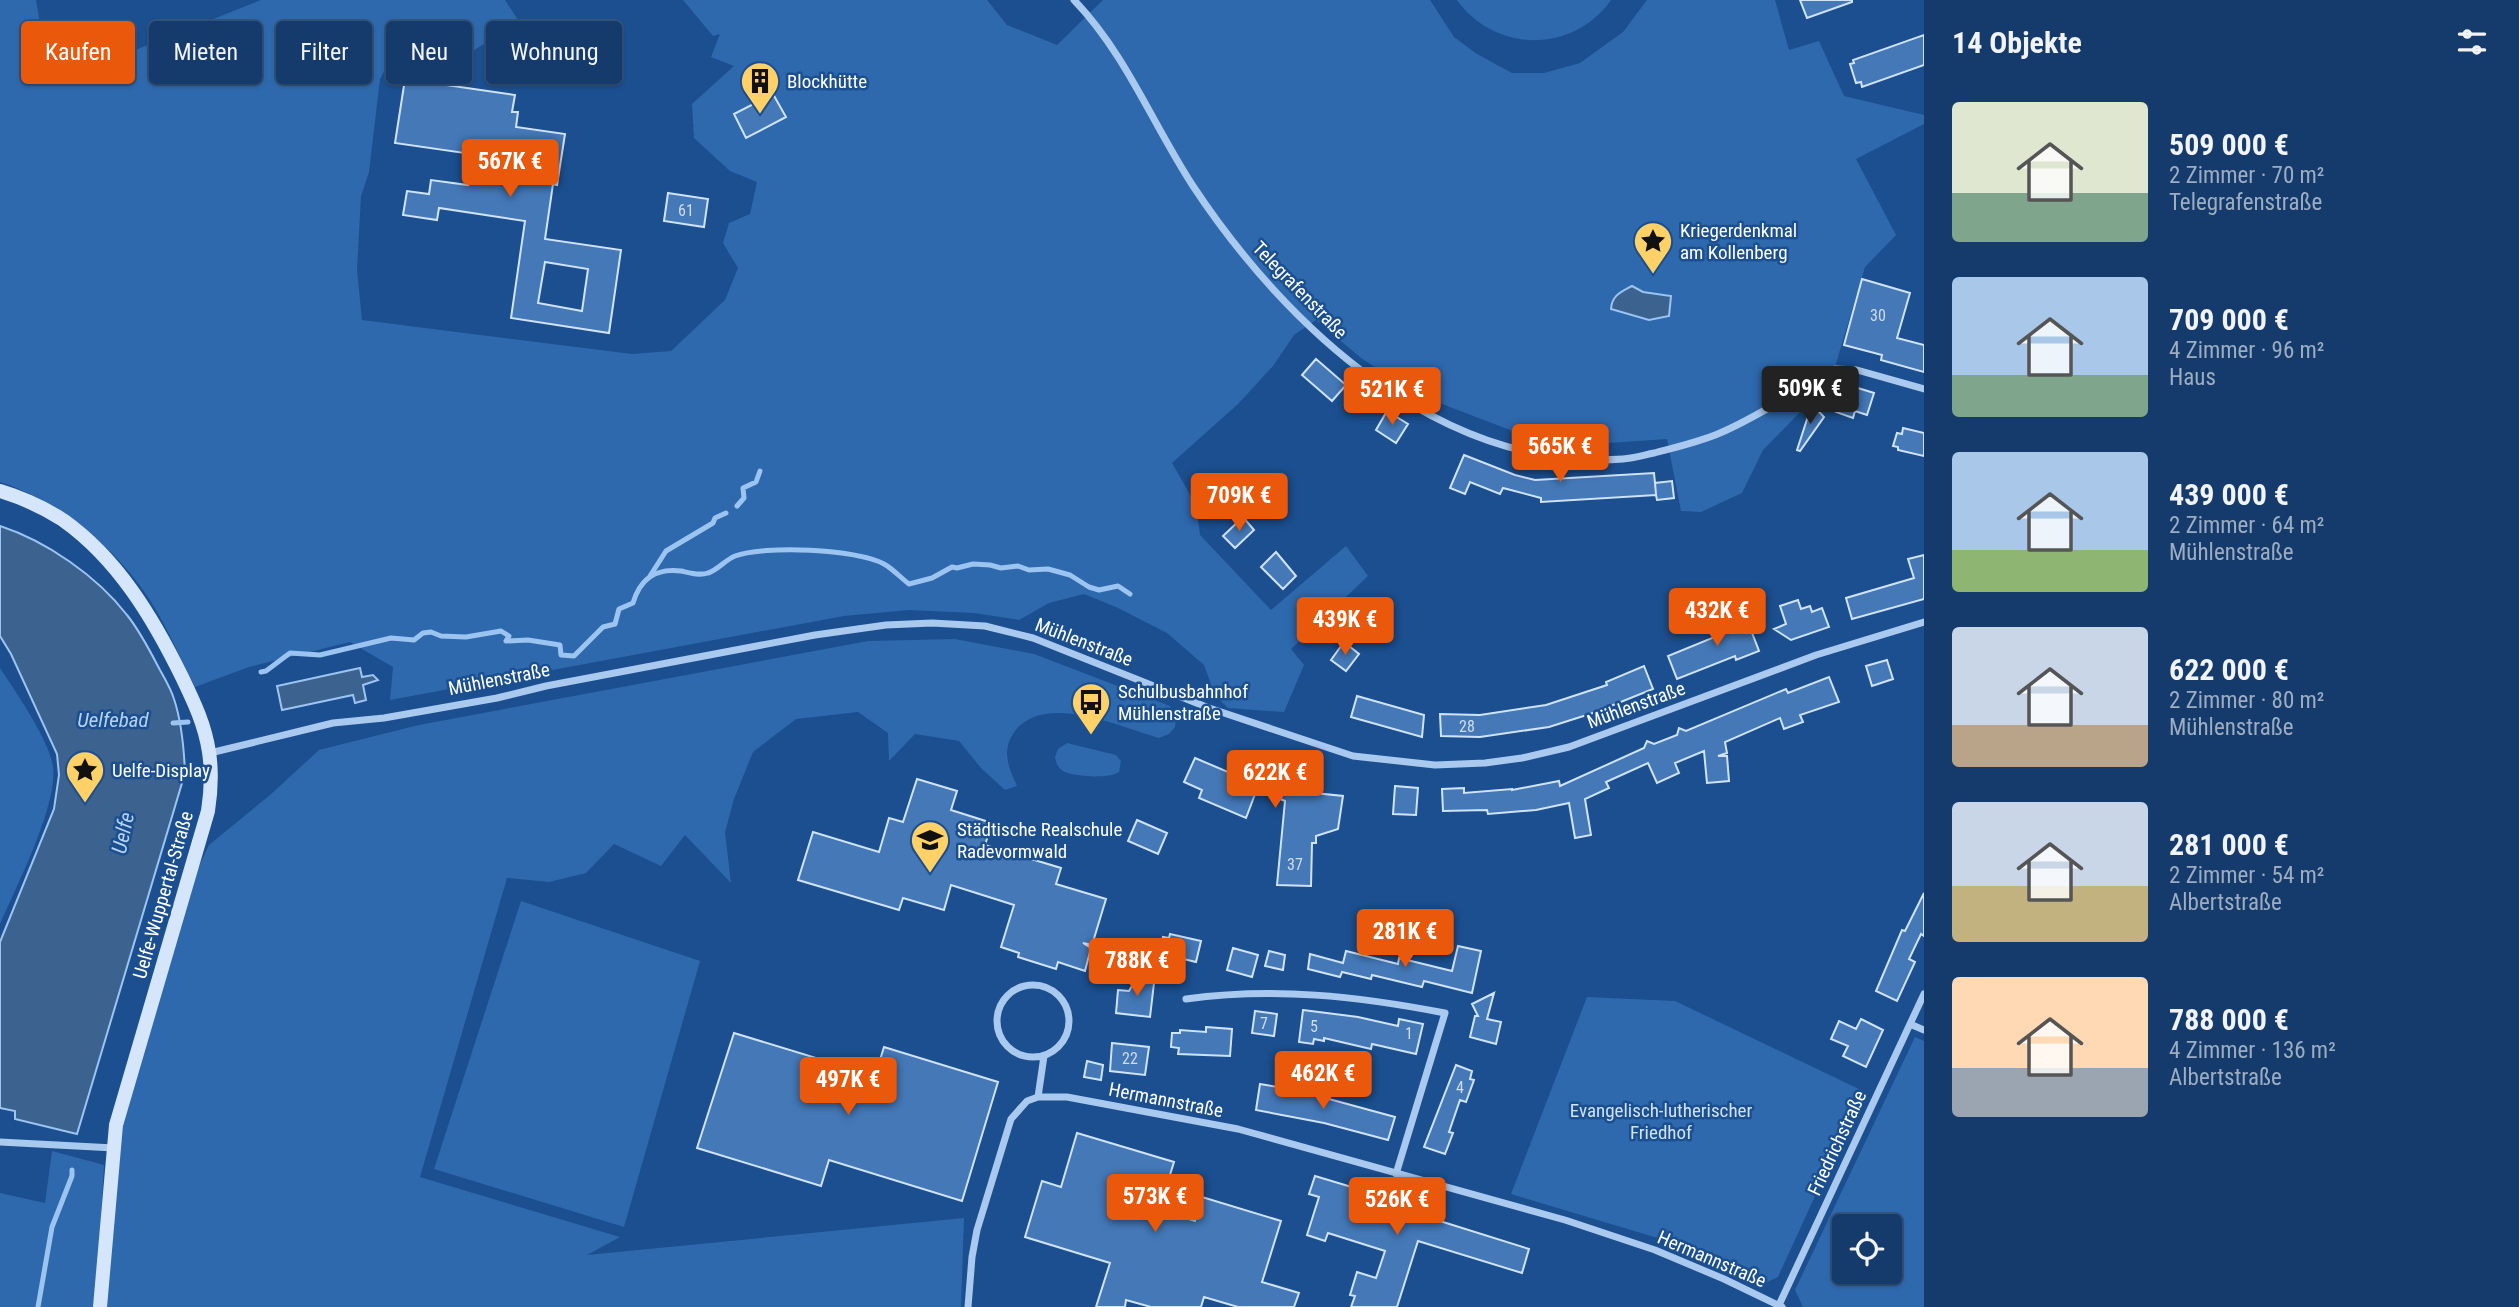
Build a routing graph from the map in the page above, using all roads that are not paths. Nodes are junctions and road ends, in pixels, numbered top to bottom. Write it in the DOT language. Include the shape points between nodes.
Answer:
graph roads {
  1 [pos="1074,0"];
  2 [pos="1924,389"];
  3 [pos="0,491"];
  4 [pos="1924,622"];
  5 [pos="210,753"];
  6 [pos="1924,994"];
  7 [pos="1186,999"];
  8 [pos="1910,1024"];
  9 [pos="1924,1030"];
  10 [pos="1044,1056"];
  11 [pos="1038,1097"];
  12 [pos="0,1142"];
  13 [pos="114,1148"];
  14 [pos="1396,1174"];
  15 [pos="1780,1306"];
  16 [pos="100,1307"];
  17 [pos="968,1307"];
  1 -- 2 [label="street, Telegrafenstraße" via="1111,46 1199,194 1268,283 1343,357 1390,391 1452,426 1547,455 1625,459 1722,432 1835,369 1857,370"];
  3 -- 5 [label="main road, Uelfe-Wuppertal-Straße" via="29,500 62,520 128,585 156,627 198,710"];
  4 -- 5 [label="street, Mühlenstraße" via="1805,659 1569,747 1485,763 1435,765 1353,756 1209,708 1033,638 985,626 932,623 815,635 497,698 319,726"];
  5 -- 13 [label="main road, Uelfe-Wuppertal-Straße" via="208,811 116,1125"];
  6 -- 8 [label="street, Friedrichstraße"];
  7 -- 14 [label="street" via="1283,992 1396,1003 1445,1013"];
  8 -- 9 [label="street"];
  8 -- 15 [label="street, Friedrichstraße"];
  10 -- 10 [label="street" via="1056,1049 1067,1033 1069,1017 1060,997 1049,989 1021,987 1001,1005 998,1032 1017,1054"];
  10 -- 11 [label="street"];
  11 -- 14 [label="street, Hermannstraße" via="1067,1097 1238,1129"];
  11 -- 17 [label="street" via="1027,1101 1011,1119 977,1230"];
  12 -- 13 [label="street"];
  13 -- 16 [label="main road, Uelfe-Wuppertal-Straße"];
  14 -- 15 [label="street, Hermannstraße" via="1613,1236"];
}
